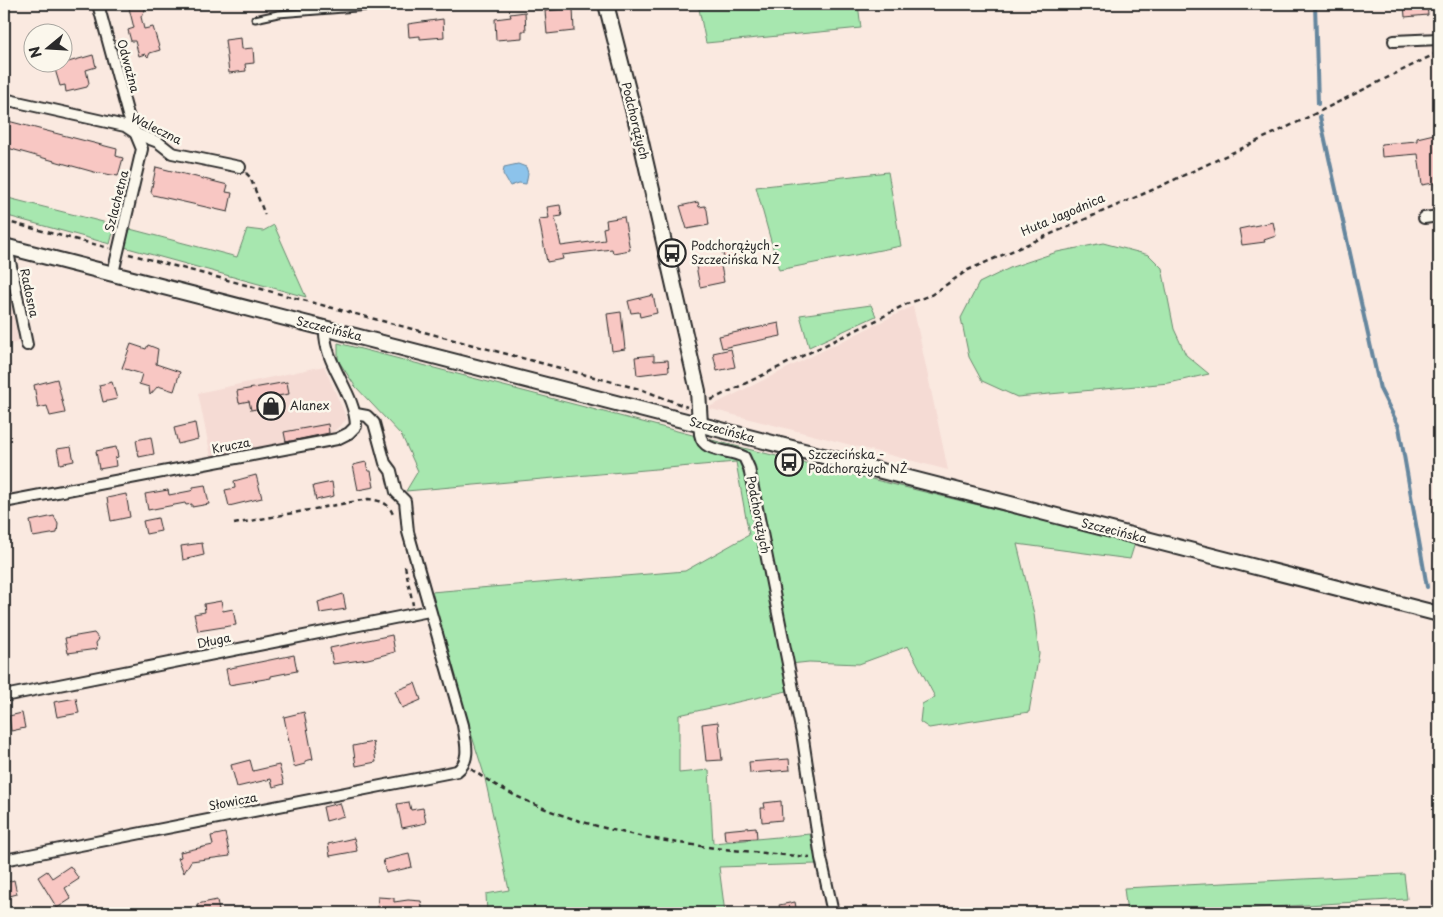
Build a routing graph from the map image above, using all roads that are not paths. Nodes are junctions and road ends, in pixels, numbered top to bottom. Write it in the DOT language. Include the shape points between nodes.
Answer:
graph roads {
  1 [pos="98,4"];
  2 [pos="409,4"];
  3 [pos="606,4"];
  4 [pos="254,20"];
  5 [pos="1439,39"];
  6 [pos="1394,41"];
  7 [pos="4,99"];
  8 [pos="137,134"];
  9 [pos="240,167"];
  10 [pos="1439,216"];
  11 [pos="1424,218"];
  12 [pos="5,246"];
  13 [pos="112,273"];
  14 [pos="325,328"];
  15 [pos="27,345"];
  16 [pos="700,413"];
  17 [pos="356,414"];
  18 [pos="4,502"];
  19 [pos="429,612"];
  20 [pos="1439,614"];
  21 [pos="4,696"];
  22 [pos="4,860"];
  23 [pos="833,913"];
  1 -- 8 [label="street, Odważna" via="128,115"];
  2 -- 4 [label="lane" via="278,14"];
  3 -- 16 [label="main road, Podchorążych" via="639,133"];
  5 -- 6 [label="street"];
  7 -- 8 [label="street, Waleczna" via="125,126"];
  8 -- 9 [label="street, Waleczna" via="158,142 172,153"];
  8 -- 13 [label="street, Szlachetna" via="142,149"];
  10 -- 11 [label="street"];
  12 -- 13 [label="main road, Szczecińska"];
  12 -- 15 [label="street, Radosna"];
  13 -- 14 [label="main road, Szczecińska"];
  14 -- 16 [label="main road, Szczecińska"];
  14 -- 17 [label="street" via="328,351"];
  16 -- 20 [label="main road, Szczecińska"];
  16 -- 23 [label="street, Podchorążych" via="699,437 704,444 744,457 749,468 803,740"];
  17 -- 18 [label="street, Krucza" via="356,426 337,439"];
  17 -- 19 [label="street" via="367,416 374,423 396,492 405,501 408,532"];
  19 -- 21 [label="street, Długa"];
  19 -- 22 [label="street, Słowicza" via="463,725 464,764 457,771"];
}
